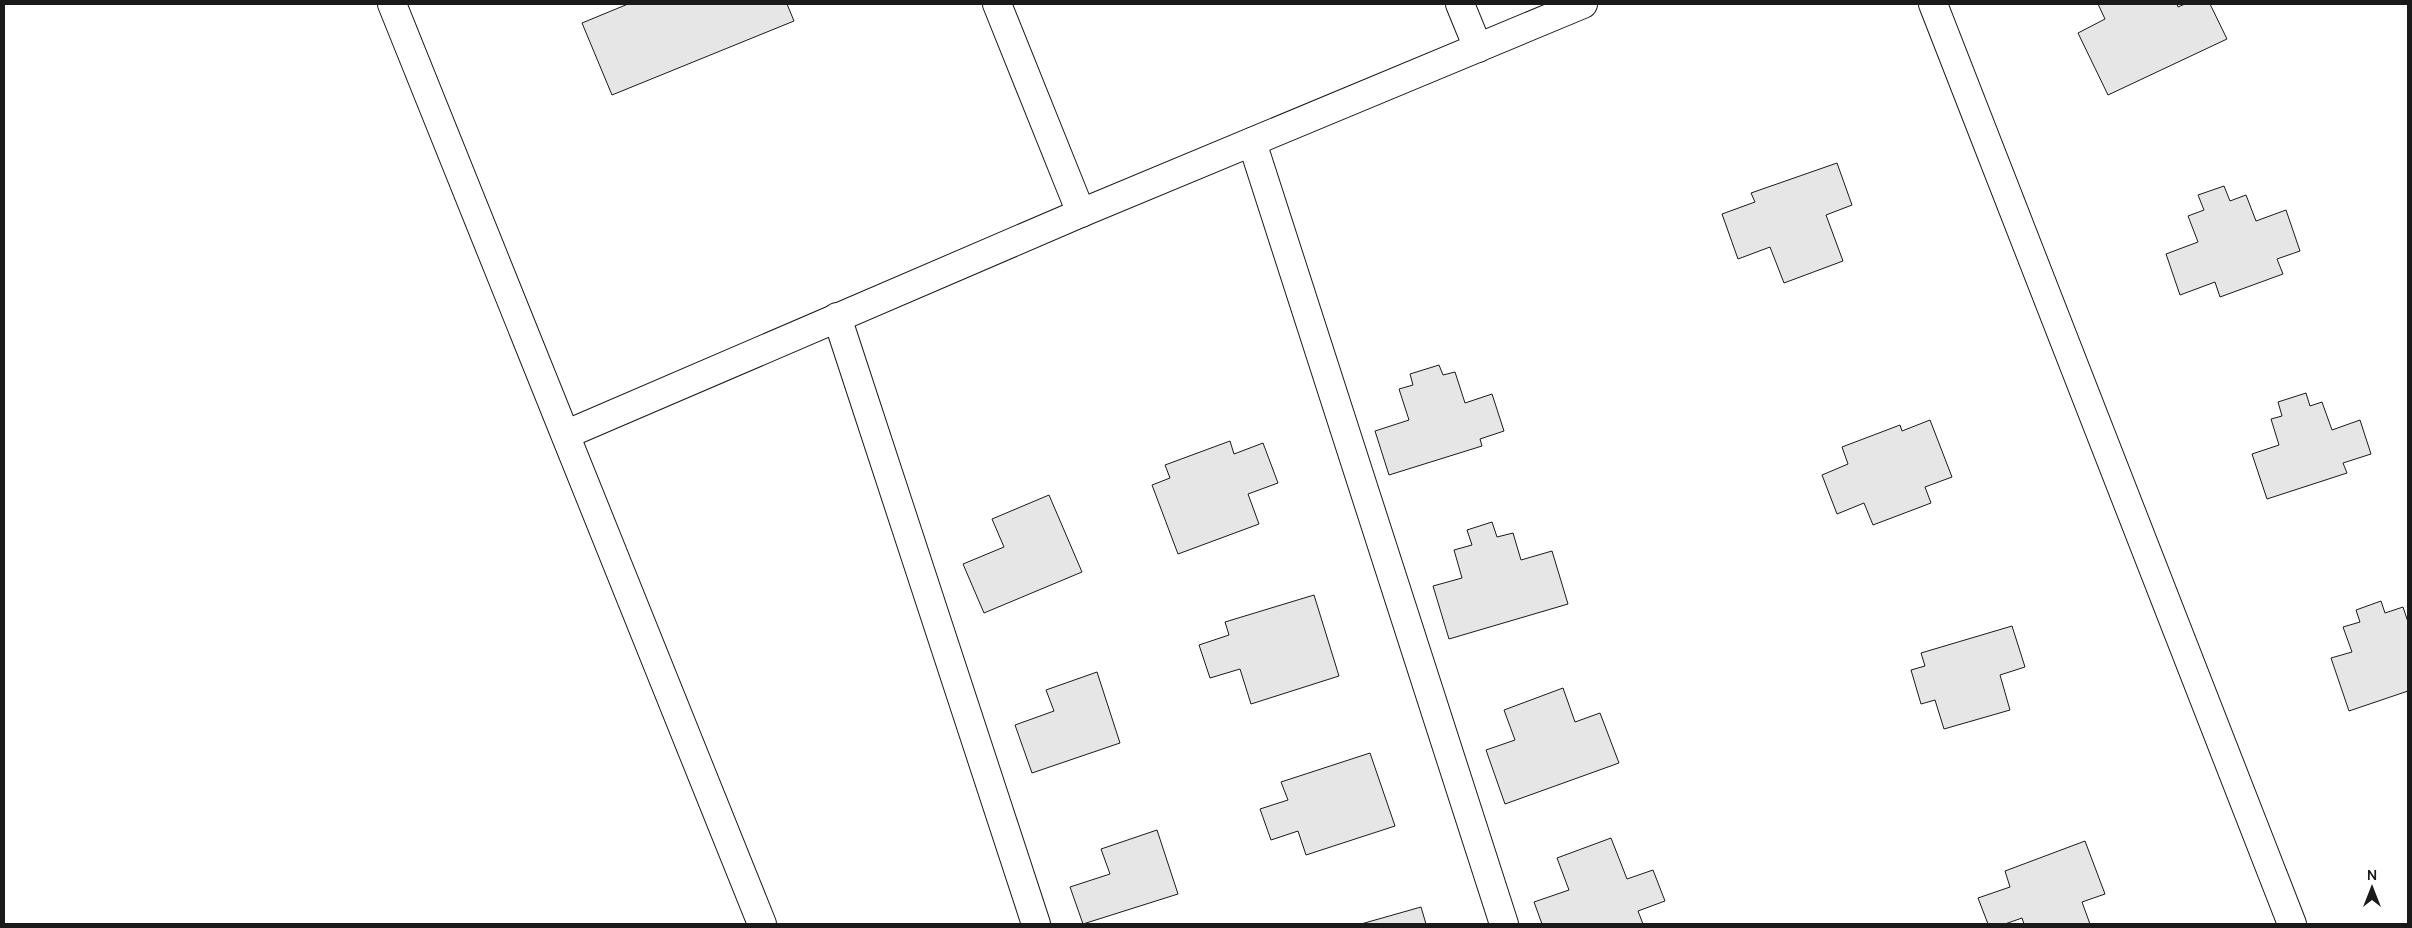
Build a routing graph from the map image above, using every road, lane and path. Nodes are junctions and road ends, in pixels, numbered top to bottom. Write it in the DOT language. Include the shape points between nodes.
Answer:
graph roads {
  1 [pos="392,4"];
  2 [pos="997,4"];
  3 [pos="1460,4"];
  4 [pos="1583,4"];
  5 [pos="1933,4"];
  6 [pos="1478,48"];
  7 [pos="1252,142"];
  8 [pos="1081,213"];
  9 [pos="837,318"];
  10 [pos="566,434"];
  11 [pos="762,924"];
  12 [pos="1036,924"];
  13 [pos="1504,924"];
  14 [pos="2292,924"];
  1 -- 10 [label="street"];
  2 -- 8 [label="street"];
  3 -- 6 [label="street"];
  4 -- 6 [label="street"];
  5 -- 14 [label="street"];
  6 -- 7 [label="street"];
  7 -- 8 [label="street"];
  7 -- 13 [label="street"];
  8 -- 9 [label="street"];
  9 -- 10 [label="street"];
  9 -- 12 [label="street"];
  10 -- 11 [label="street"];
}
